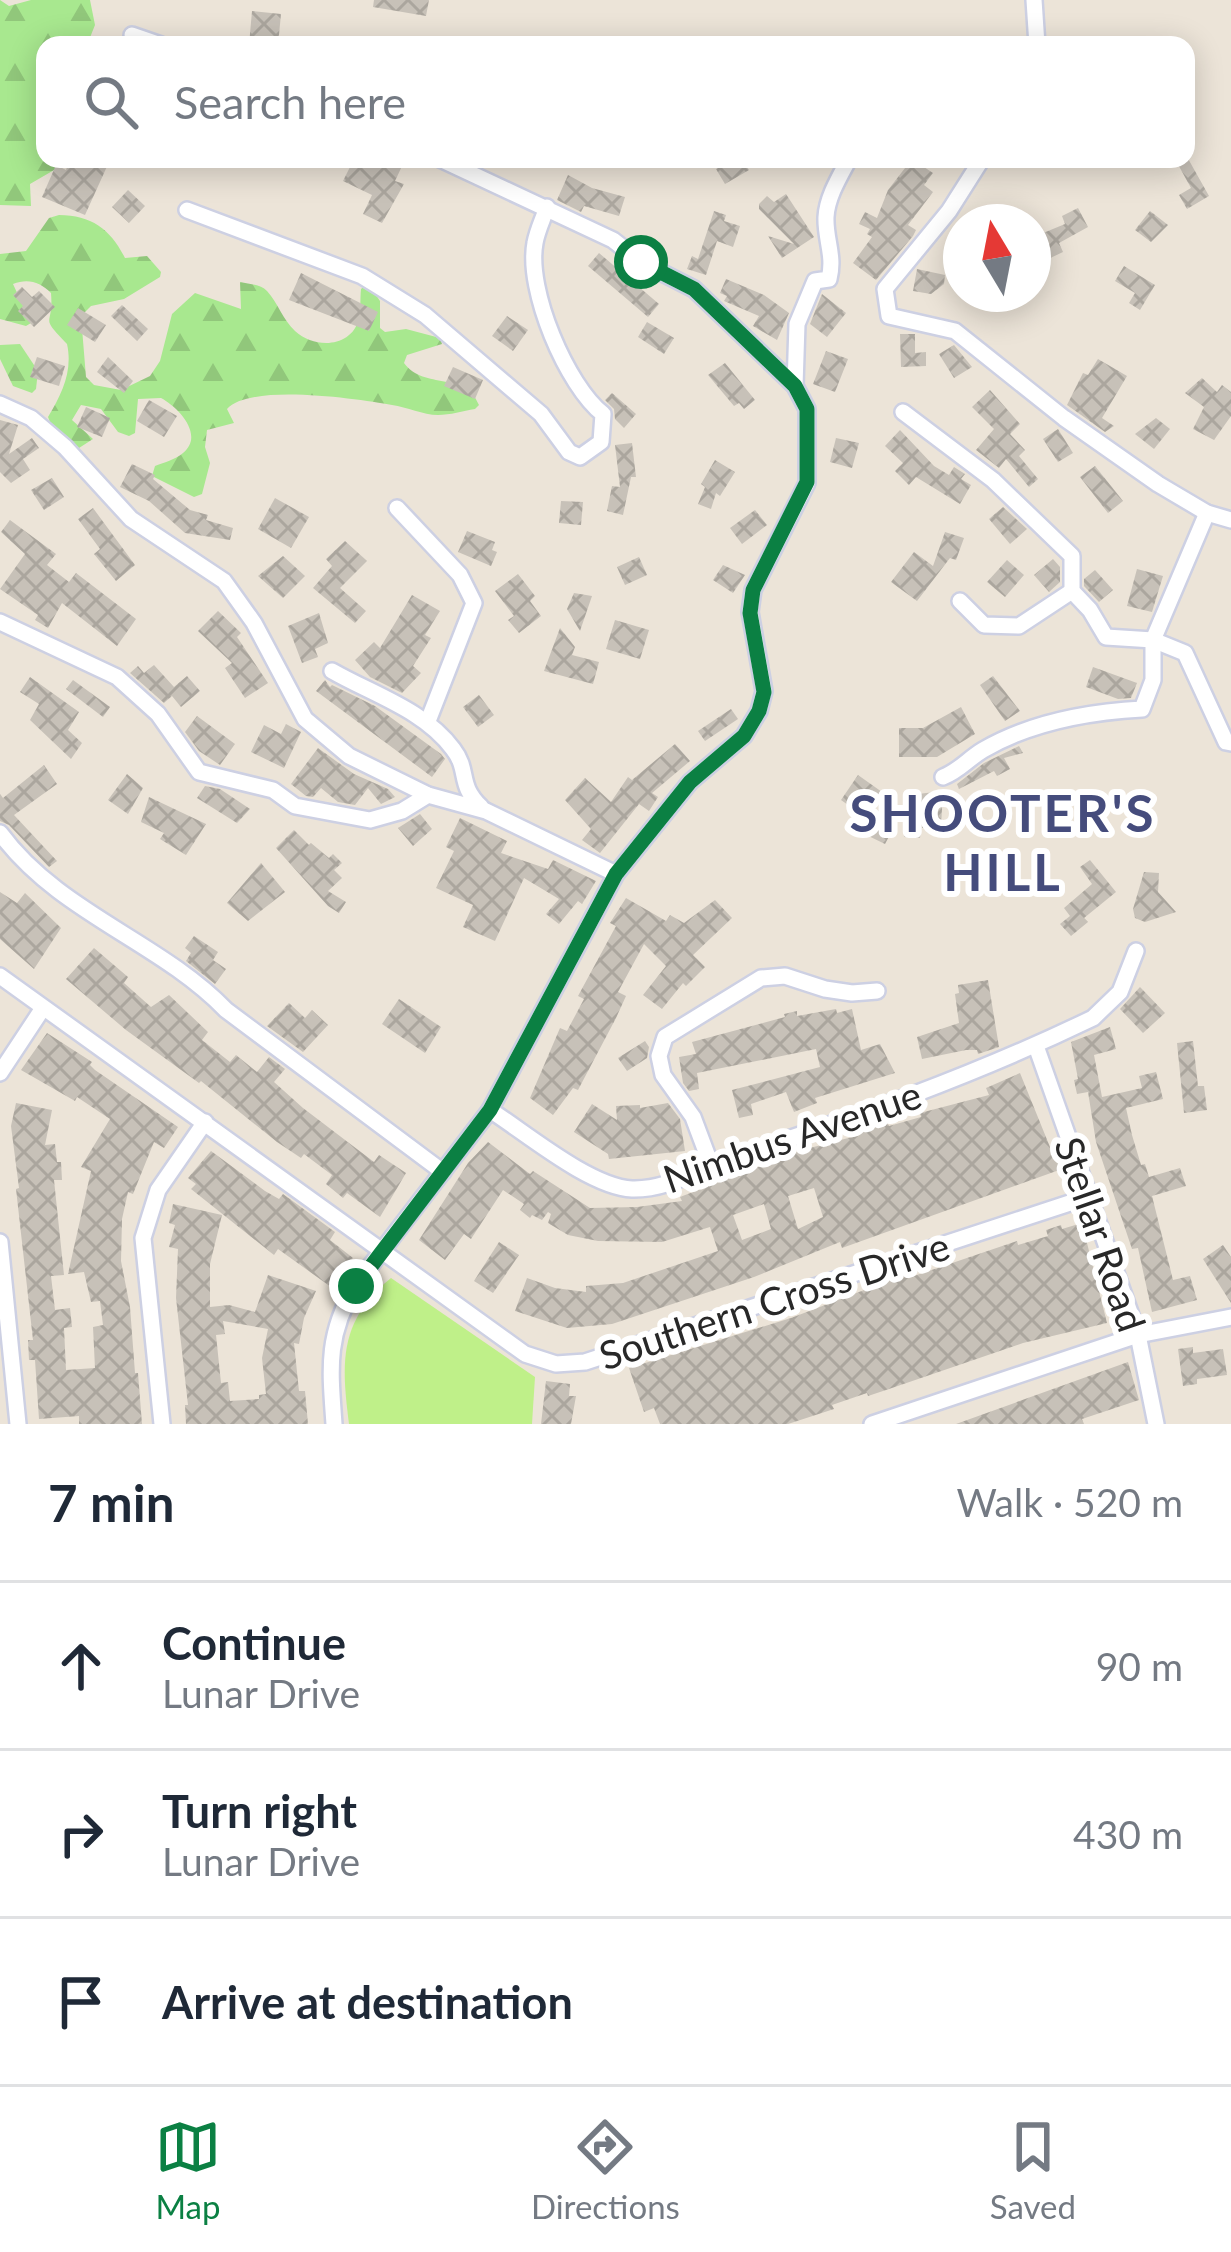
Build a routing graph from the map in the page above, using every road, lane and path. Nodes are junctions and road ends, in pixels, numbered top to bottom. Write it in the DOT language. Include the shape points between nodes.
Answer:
graph roads {
  1 [pos="1034,0"];
  2 [pos="131,35"];
  3 [pos="134,36"];
  4 [pos="1036,36"];
  5 [pos="460,168"];
  6 [pos="844,168"];
  7 [pos="976,168"];
  8 [pos="547,207"];
  9 [pos="187,210"];
  10 [pos="795,386"];
  11 [pos="0,404"];
  12 [pos="903,412"];
  13 [pos="397,508"];
  14 [pos="1208,513"];
  15 [pos="1231,520"];
  16 [pos="1072,591"];
  17 [pos="961,601"];
  18 [pos="0,622"];
  19 [pos="1153,640"];
  20 [pos="332,671"];
  21 [pos="428,721"];
  22 [pos="1231,743"];
  23 [pos="943,778"];
  24 [pos="428,795"];
  25 [pos="486,811"];
  26 [pos="0,833"];
  27 [pos="616,874"];
  28 [pos="1136,951"];
  29 [pos="0,976"];
  30 [pos="877,991"];
  31 [pos="43,1008"];
  32 [pos="1036,1046"];
  33 [pos="0,1073"];
  34 [pos="490,1110"];
  35 [pos="205,1122"];
  36 [pos="711,1165"];
  37 [pos="443,1172"];
  38 [pos="1088,1197"];
  39 [pos="0,1242"];
  40 [pos="382,1252"];
  41 [pos="1231,1317"];
  42 [pos="1138,1335"];
  43 [pos="18,1424"];
  44 [pos="162,1424"];
  45 [pos="334,1424"];
  46 [pos="872,1424"];
  47 [pos="1156,1424"];
  1 -- 4 [label="street"];
  2 -- 3 [label="street"];
  5 -- 8 [label="street"];
  6 -- 10 [label="street" via="826,218 829,279 815,281 797,324"];
  7 -- 14 [label="street" via="885,289 889,316 956,332 1064,418"];
  8 -- 9 [label="street" via="534,245 544,309 573,380 603,414 601,442 580,457 425,315 362,276"];
  8 -- 10 [label="street" via="694,289"];
  10 -- 27 [label="street" via="807,409 807,482 753,590 759,711"];
  11 -- 24 [label="street" via="65,447 131,519 224,581 305,719 349,756"];
  12 -- 16 [label="street" via="993,480 1072,556"];
  13 -- 21 [label="street" via="460,575 474,603"];
  14 -- 15 [label="street"];
  14 -- 19 [label="street"];
  16 -- 17 [label="street" via="1019,626 984,625"];
  16 -- 19 [label="street" via="1106,637"];
  18 -- 24 [label="street" via="117,677 158,714 199,772 273,790 295,806 370,820"];
  19 -- 22 [label="street" via="1186,652"];
  19 -- 23 [label="street" via="1153,680 1142,709 1048,724 977,753"];
  20 -- 21 [label="street"];
  21 -- 25 [label="street" via="461,760 465,792"];
  24 -- 25 [label="street"];
  25 -- 27 [label="street"];
  26 -- 37 [label="street" via="50,887 196,979"];
  27 -- 34 [label="street"];
  28 -- 32 [label="street, Nimbus Avenue" via="1120,992 1093,1018"];
  29 -- 31 [label="street, Southern Cross Drive"];
  30 -- 36 [label="street" via="761,978 665,1037 663,1075 693,1117"];
  31 -- 33 [label="street"];
  31 -- 35 [label="street, Southern Cross Drive"];
  32 -- 36 [label="street, Nimbus Avenue"];
  32 -- 38 [label="street, Stellar Road"];
  34 -- 36 [label="street, Nimbus Avenue" via="594,1177 630,1189 677,1182"];
  34 -- 37 [label="street"];
  35 -- 40 [label="street, Southern Cross Drive"];
  35 -- 44 [label="street" via="158,1190 143,1238"];
  37 -- 40 [label="street"];
  38 -- 40 [label="street, Southern Cross Drive" via="585,1362 525,1354"];
  38 -- 42 [label="street, Stellar Road"];
  39 -- 43 [label="street"];
  40 -- 45 [label="street" via="340,1313 329,1353"];
  41 -- 42 [label="street"];
  42 -- 46 [label="street"];
  42 -- 47 [label="street, Stellar Road"];
}
